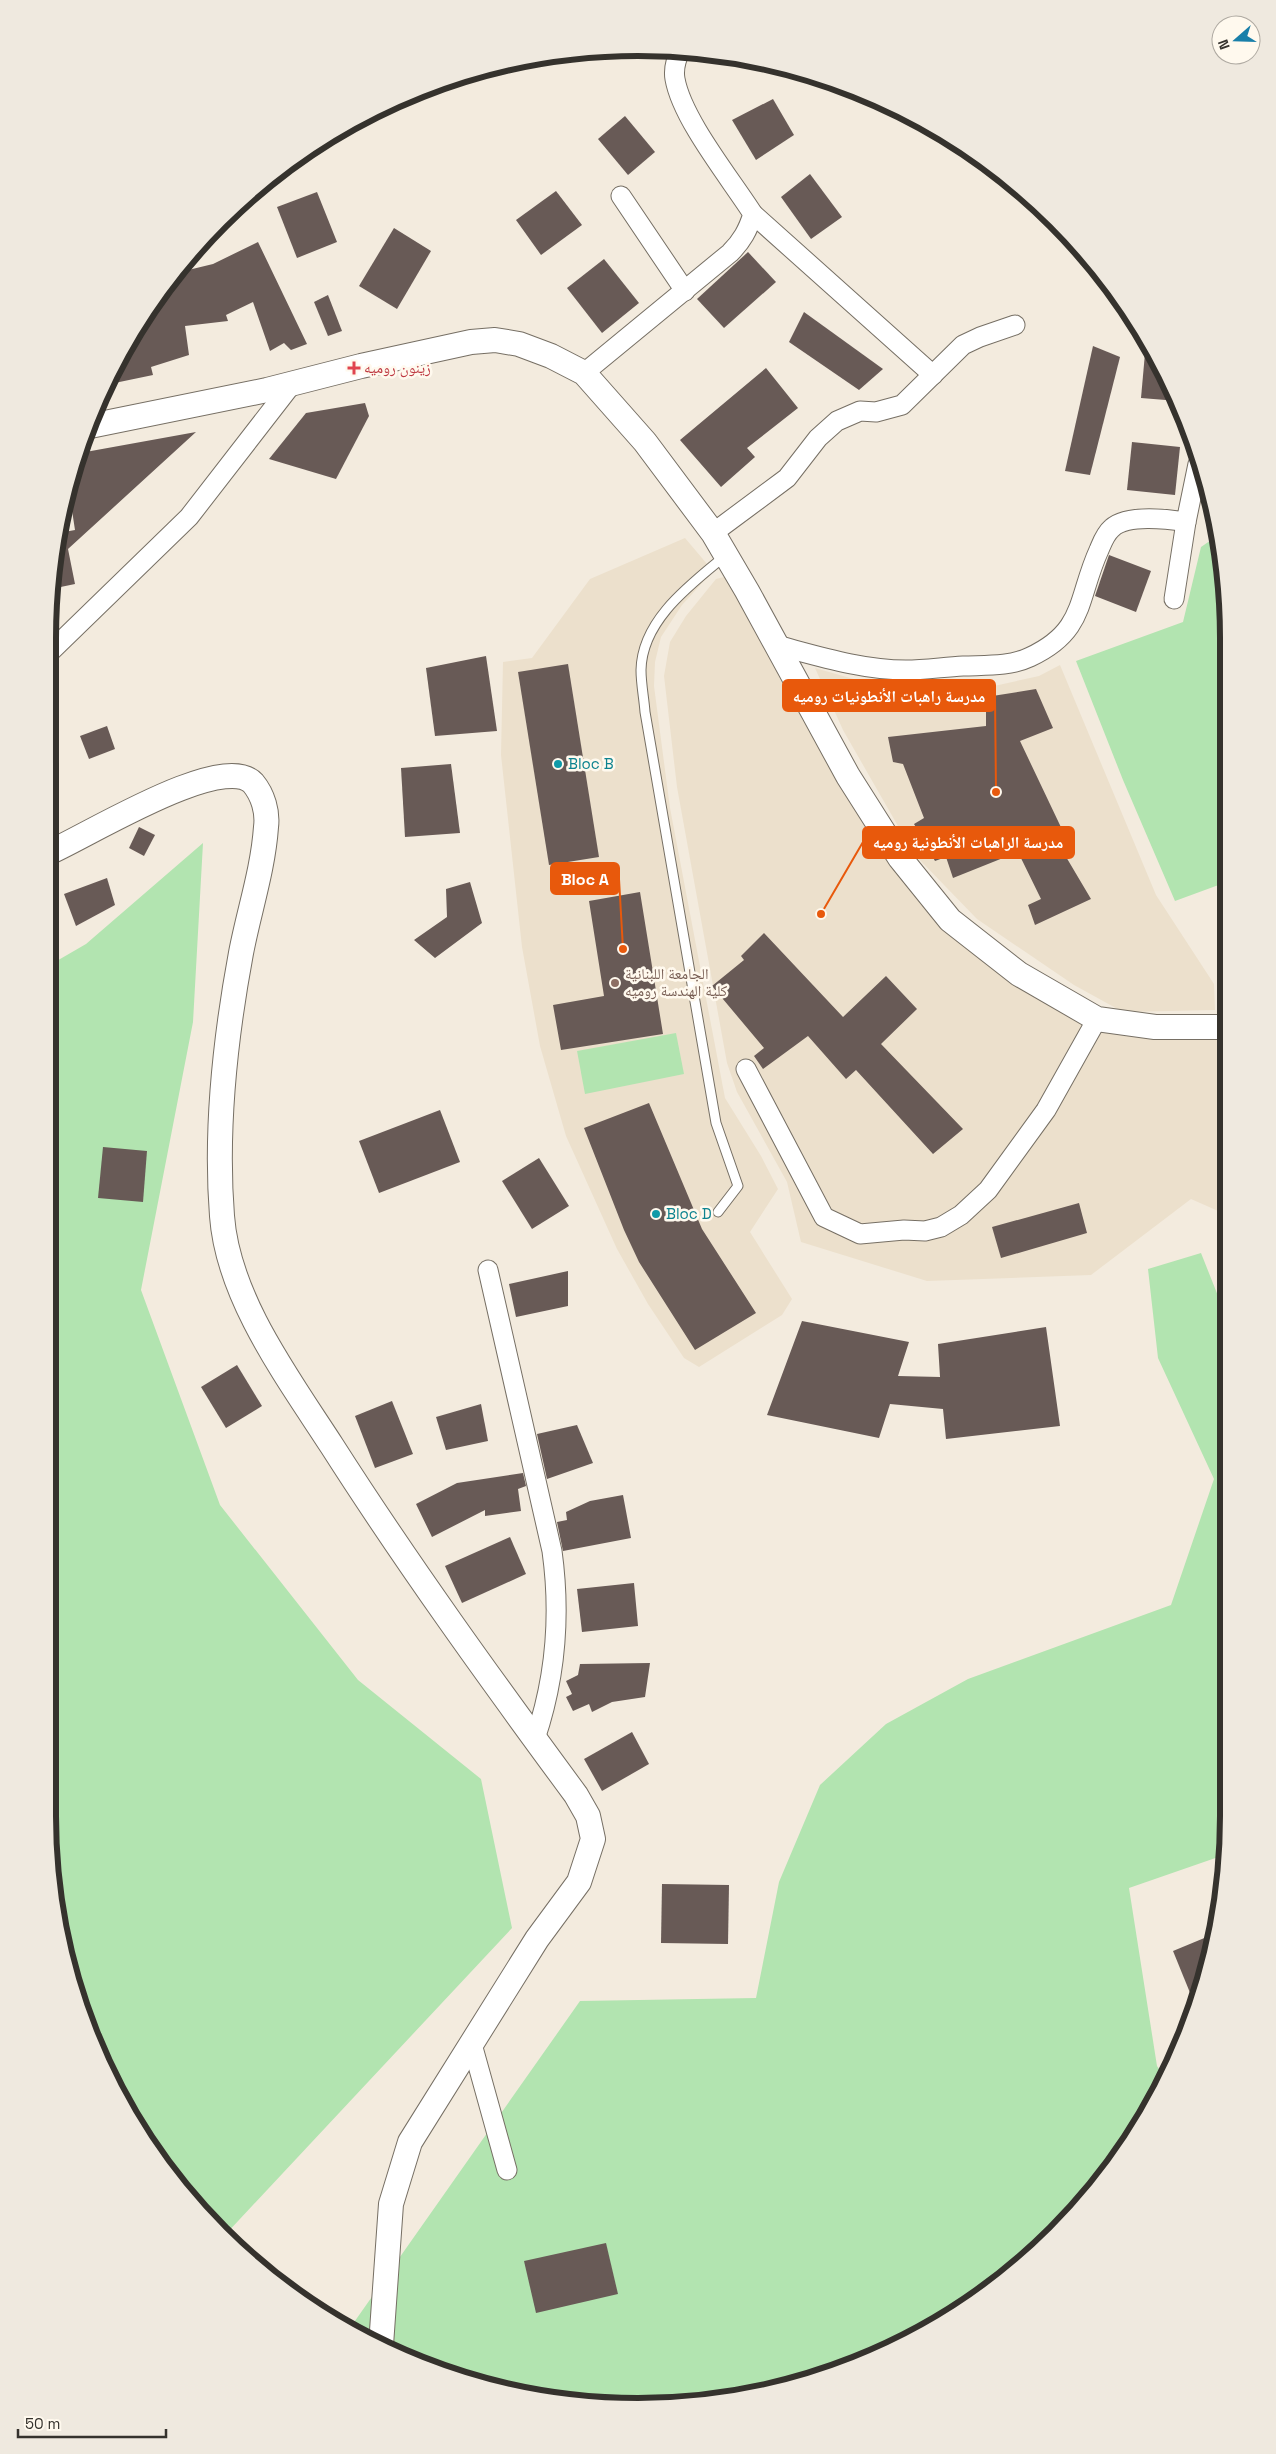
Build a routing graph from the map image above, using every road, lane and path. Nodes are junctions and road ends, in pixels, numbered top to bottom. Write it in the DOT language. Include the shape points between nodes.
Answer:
graph roads {
  1 [pos="676,57"];
  2 [pos="621,196"];
  3 [pos="753,214"];
  4 [pos="685,291"];
  5 [pos="1015,325"];
  6 [pos="584,373"];
  7 [pos="933,375"];
  8 [pos="292,384"];
  9 [pos="97,424"];
  10 [pos="1196,474"];
  11 [pos="1186,522"];
  12 [pos="713,533"];
  13 [pos="727,555"];
  14 [pos="1174,599"];
  15 [pos="776,645"];
  16 [pos="56,646"];
  17 [pos="56,849"];
  18 [pos="1097,1019"];
  19 [pos="1220,1027"];
  20 [pos="746,1070"];
  21 [pos="718,1212"];
  22 [pos="488,1270"];
  23 [pos="535,1739"];
  24 [pos="472,2044"];
  25 [pos="507,2170"];
  26 [pos="381,2338"];
  1 -- 3 [label="street" via="674,77 680,96 697,129"];
  2 -- 4 [label="street"];
  3 -- 4 [label="street" via="742,240 730,254"];
  3 -- 7 [label="street"];
  4 -- 6 [label="street"];
  5 -- 7 [label="street" via="963,345"];
  6 -- 8 [label="street" via="552,356 518,344 494,340 404,356"];
  6 -- 12 [label="street" via="645,442"];
  7 -- 12 [label="street" via="902,405 876,412 860,410 836,422 818,438 786,478"];
  8 -- 9 [label="street"];
  8 -- 16 [label="street" via="189,517"];
  10 -- 11 [label="street"];
  11 -- 14 [label="street"];
  11 -- 15 [label="street" via="1137,520 1113,527 1105,536 1089,572 1078,614 1067,630 1029,658 1002,665 906,670 867,667"];
  12 -- 13 [label="street"];
  13 -- 15 [label="street"];
  13 -- 21 [label="lane" via="691,584 662,616 650,634 641,668 645,712 716,1123 738,1186"];
  15 -- 18 [label="street" via="879,826 900,858 950,920 1019,974"];
  17 -- 23 [label="street" via="178,788 226,775 242,776 259,794 266,809 267,826 232,1003 220,1144 222,1221 236,1279 276,1358 373,1510"];
  18 -- 19 [label="street" via="1155,1027"];
  18 -- 20 [label="street" via="1046,1110 988,1190 961,1215 941,1227 925,1231 860,1234 824,1217"];
  22 -- 23 [label="street" via="552,1551 556,1582 555,1654"];
  23 -- 24 [label="street" via="576,1795 588,1816 593,1839 579,1882 537,1939"];
  24 -- 25 [label="street"];
  24 -- 26 [label="street" via="410,2142 391,2204"];
}
